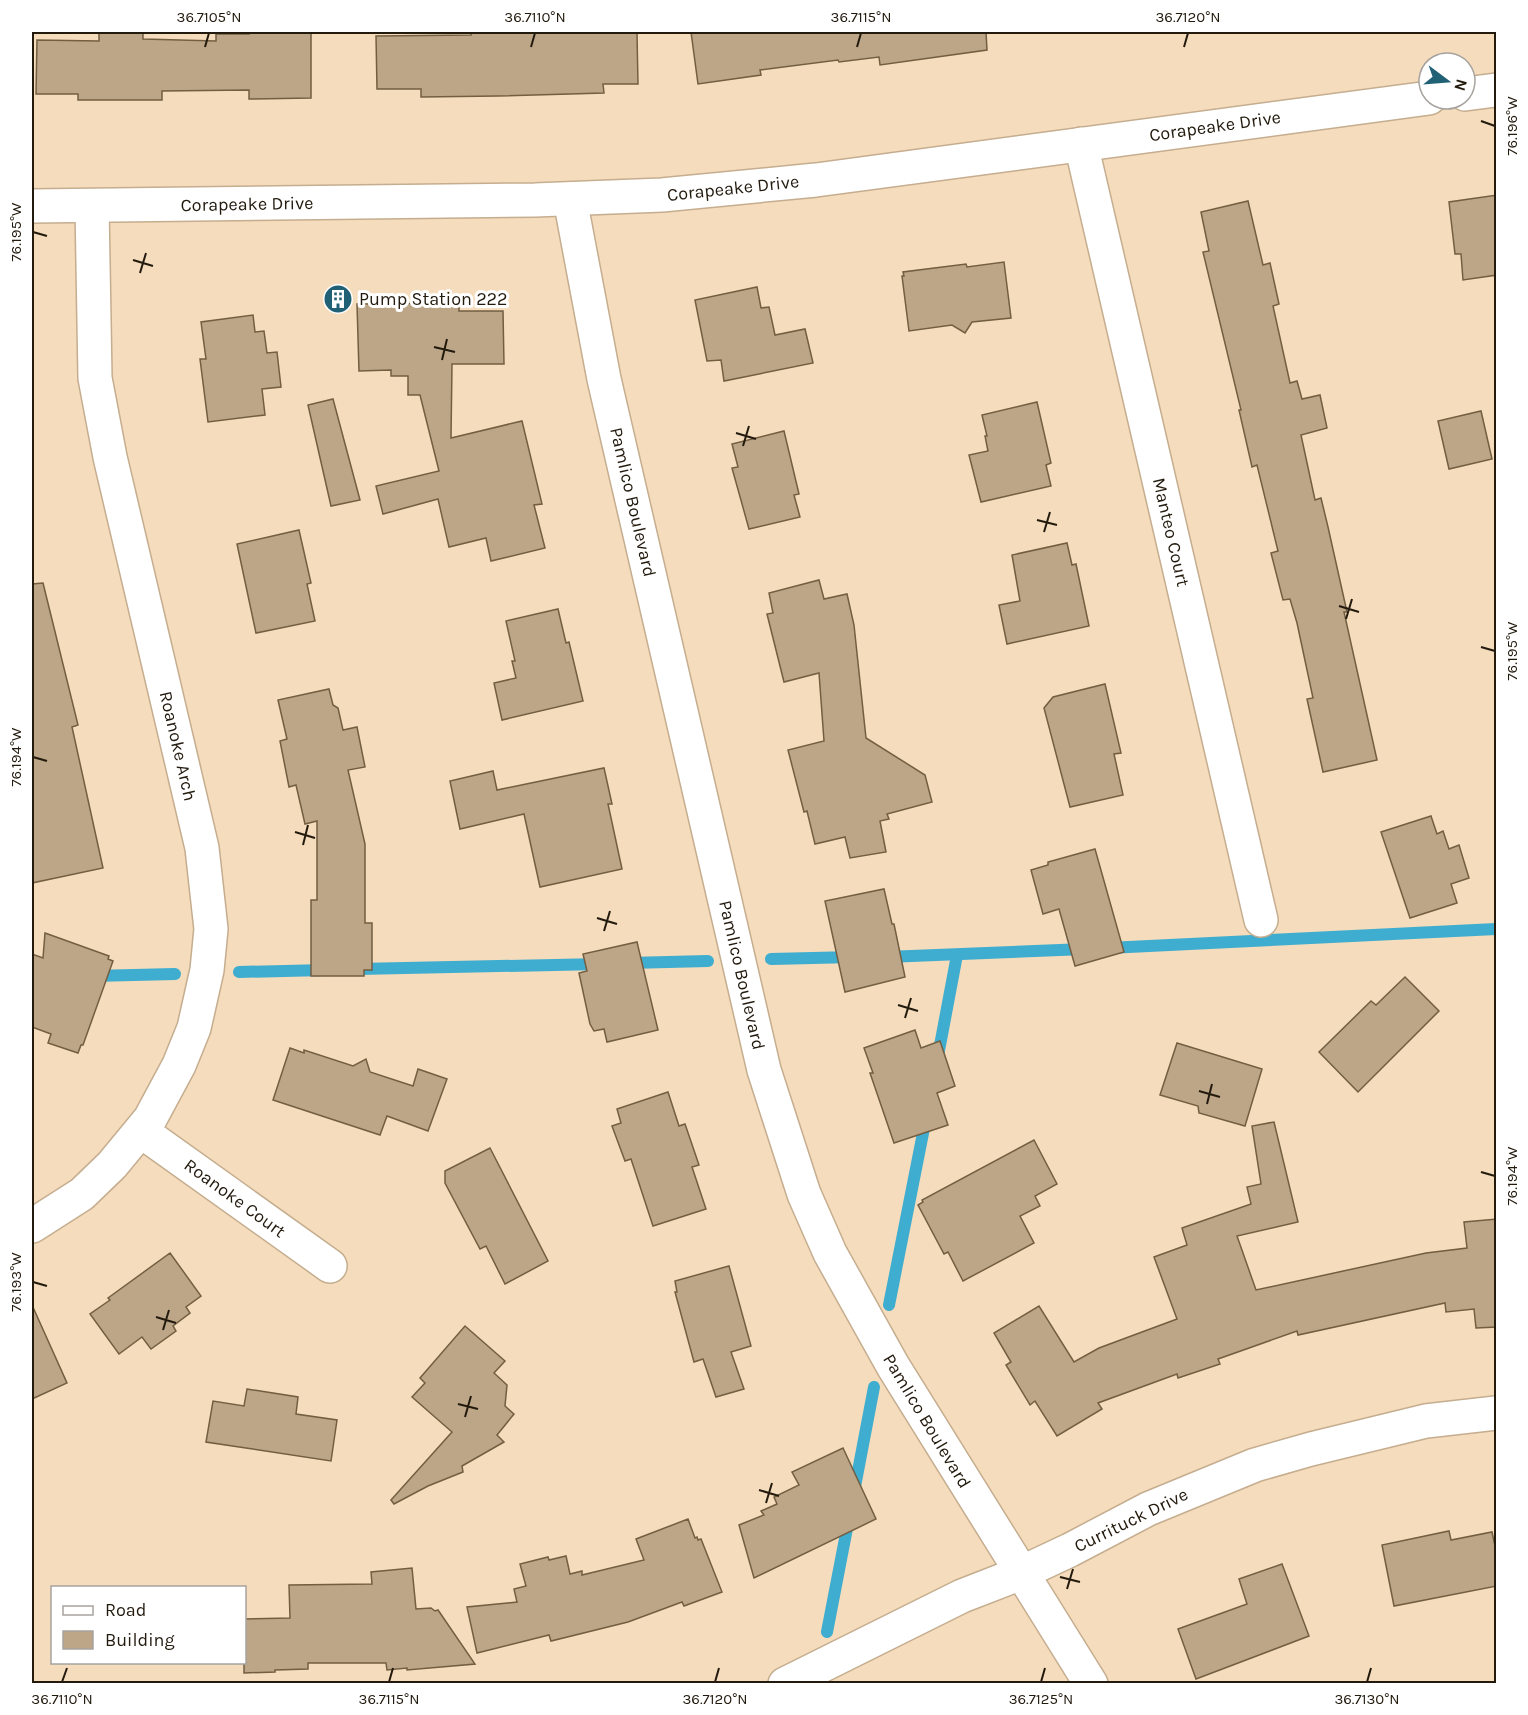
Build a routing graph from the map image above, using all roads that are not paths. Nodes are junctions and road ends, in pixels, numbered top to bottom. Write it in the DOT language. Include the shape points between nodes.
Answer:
graph roads {
  1 [pos="1497,90"];
  2 [pos="1477,92"];
  3 [pos="1417,101"];
  4 [pos="1082,144"];
  5 [pos="570,199"];
  6 [pos="32,206"];
  7 [pos="92,206"];
  8 [pos="1261,920"];
  9 [pos="141,1131"];
  10 [pos="32,1226"];
  11 [pos="330,1266"];
  12 [pos="1497,1413"];
  13 [pos="1021,1573"];
  14 [pos="785,1683"];
  15 [pos="1091,1683"];
  1 -- 2 [label="street"];
  3 -- 4 [label="street, Corapeake Drive"];
  4 -- 5 [label="street, Corapeake Drive" via="816,180 662,195"];
  4 -- 8 [label="street, Manteo Court"];
  5 -- 7 [label="street, Corapeake Drive"];
  5 -- 13 [label="street, Pamlico Boulevard" via="604,379 764,1070 804,1194 830,1253 893,1366"];
  6 -- 7 [label="street, Corapeake Drive"];
  7 -- 9 [label="street, Roanoke Arch" via="95,378 202,848 211,929 194,1028 179,1065"];
  9 -- 10 [label="street, Roanoke Arch" via="82,1194"];
  9 -- 11 [label="street, Roanoke Court"];
  12 -- 13 [label="street, Currituck Drive" via="1426,1421 1255,1465 1148,1509"];
  13 -- 14 [label="street, Currituck Drive" via="962,1596"];
  13 -- 15 [label="street, Pamlico Boulevard"];
}
